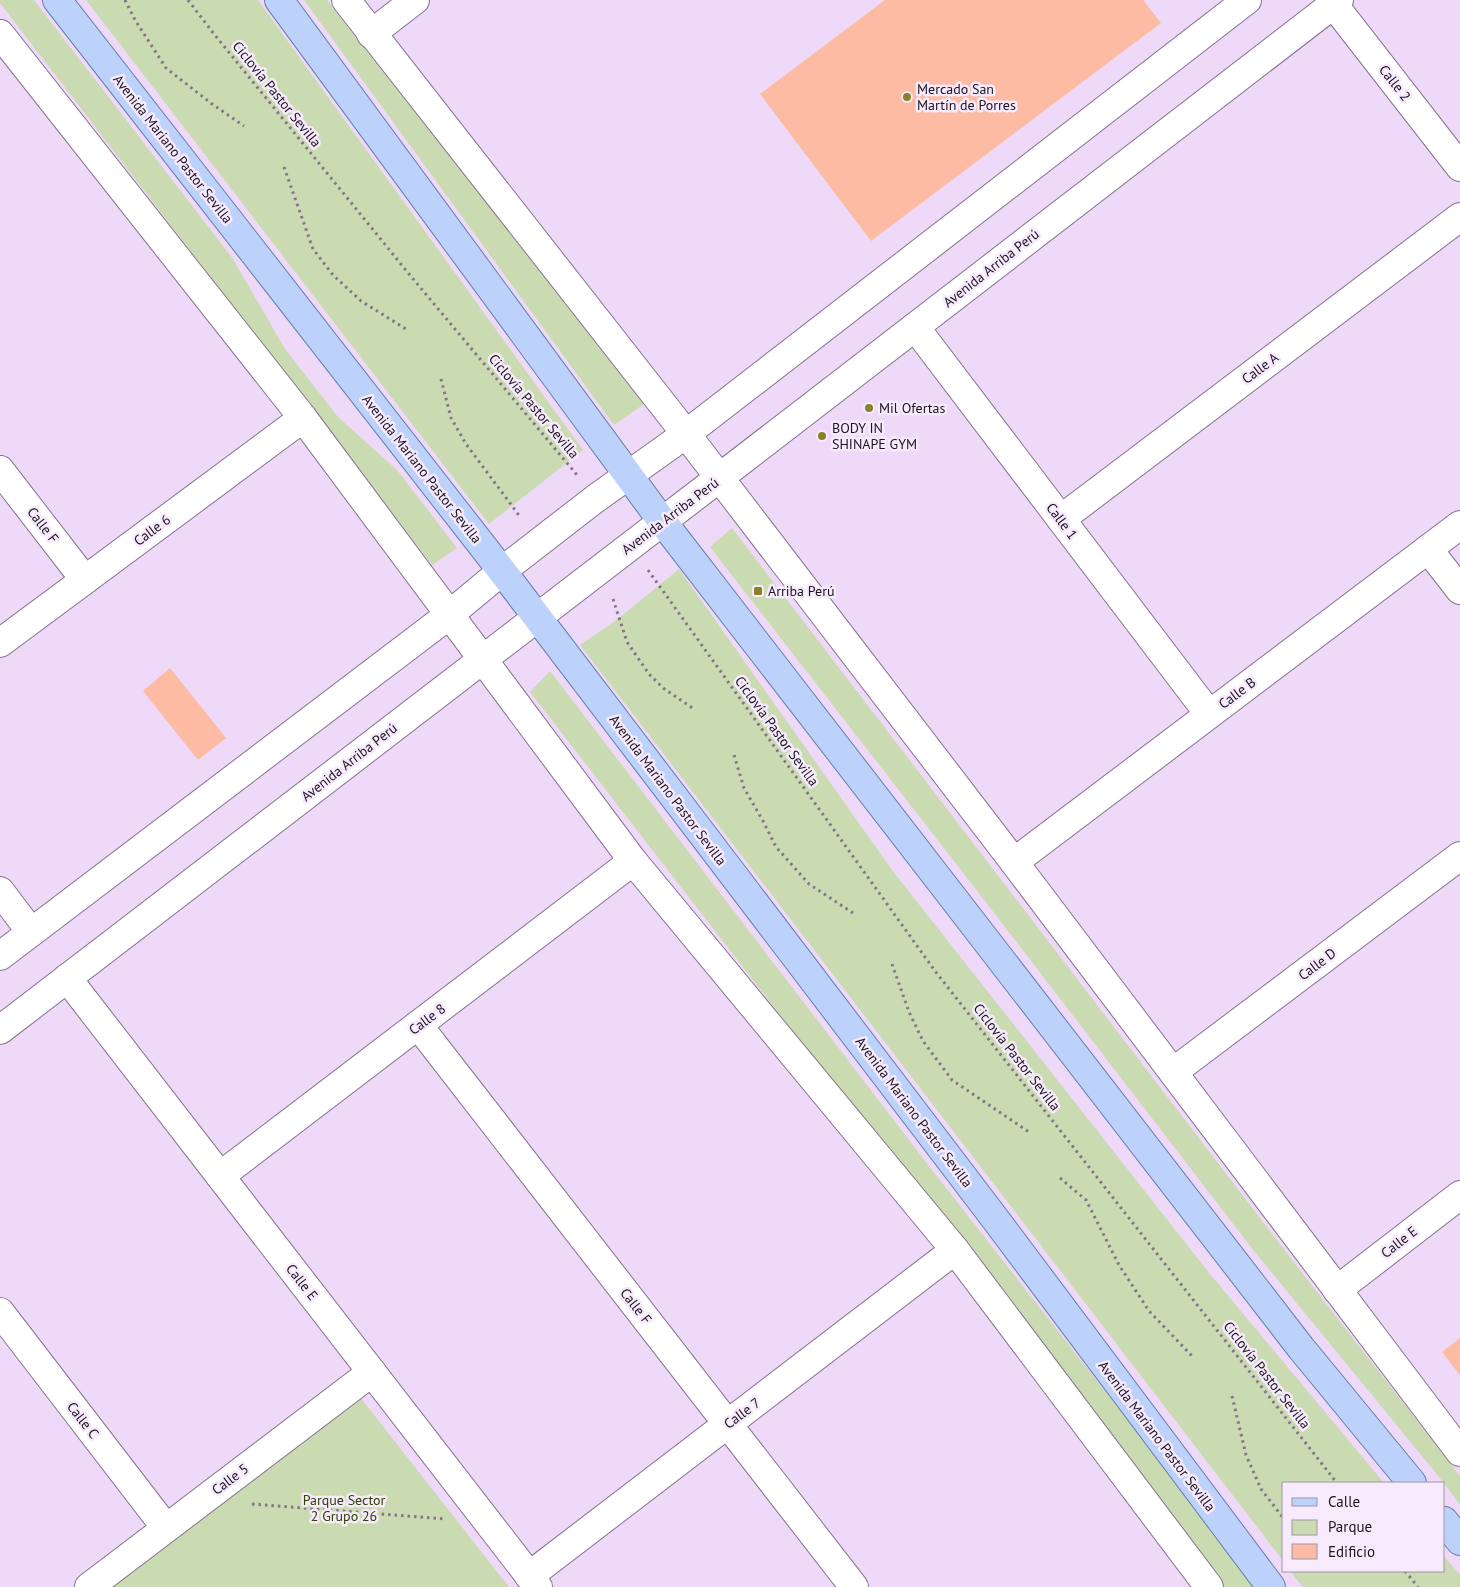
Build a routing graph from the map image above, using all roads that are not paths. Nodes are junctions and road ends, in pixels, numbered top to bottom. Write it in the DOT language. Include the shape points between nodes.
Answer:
graph roads {
  1 [pos="56,0"];
  2 [pos="280,0"];
  3 [pos="346,0"];
  4 [pos="416,0"];
  5 [pos="1247,0"];
  6 [pos="1334,1"];
  7 [pos="0,34"];
  8 [pos="371,34"];
  9 [pos="1460,167"];
  10 [pos="1460,216"];
  11 [pos="915,327"];
  12 [pos="303,418"];
  13 [pos="686,434"];
  14 [pos="0,470"];
  15 [pos="629,476"];
  16 [pos="719,478"];
  17 [pos="1061,519"];
  18 [pos="662,521"];
  19 [pos="1460,525"];
  20 [pos="1428,549"];
  21 [pos="502,571"];
  22 [pos="85,580"];
  23 [pos="1460,590"];
  24 [pos="449,615"];
  25 [pos="537,618"];
  26 [pos="0,643"];
  27 [pos="483,659"];
  28 [pos="1210,714"];
  29 [pos="1460,856"];
  30 [pos="633,861"];
  31 [pos="1014,862"];
  32 [pos="0,891"];
  33 [pos="31,932"];
  34 [pos="0,956"];
  35 [pos="67,978"];
  36 [pos="418,1025"];
  37 [pos="0,1030"];
  38 [pos="1173,1072"];
  39 [pos="220,1176"];
  40 [pos="1460,1195"];
  41 [pos="955,1250"];
  42 [pos="1337,1290"];
  43 [pos="0,1312"];
  44 [pos="372,1372"];
  45 [pos="727,1424"];
  46 [pos="1460,1452"];
  47 [pos="1411,1482"];
  48 [pos="1445,1522"];
  49 [pos="166,1528"];
  50 [pos="1460,1541"];
  51 [pos="533,1582"];
  52 [pos="89,1587"];
  53 [pos="854,1587"];
  54 [pos="1209,1587"];
  55 [pos="1271,1587"];
  1 -- 21 [label="main road, Avenida Mariano Pastor Sevilla"];
  2 -- 15 [label="main road"];
  3 -- 8 [label="street"];
  4 -- 8 [label="street"];
  5 -- 13 [label="street"];
  6 -- 9 [label="street, Calle 2"];
  6 -- 11 [label="street, Avenida Arriba Perú"];
  7 -- 12 [label="street"];
  8 -- 13 [label="street"];
  10 -- 17 [label="street, Calle A"];
  11 -- 16 [label="street, Avenida Arriba Perú"];
  11 -- 17 [label="street, Calle 1"];
  12 -- 22 [label="street, Calle 6"];
  12 -- 24 [label="street"];
  13 -- 15 [label="street"];
  13 -- 16 [label="street"];
  14 -- 22 [label="street, Calle F"];
  15 -- 18 [label="main road"];
  15 -- 21 [label="street"];
  16 -- 18 [label="street, Avenida Arriba Perú"];
  16 -- 31 [label="street"];
  17 -- 28 [label="street, Calle 1"];
  18 -- 25 [label="street, Avenida Arriba Perú"];
  18 -- 47 [label="main road" via="1301,1348"];
  19 -- 20 [label="street, Calle B"];
  20 -- 23 [label="street"];
  20 -- 28 [label="street, Calle B"];
  21 -- 24 [label="street"];
  21 -- 25 [label="main road, Avenida Mariano Pastor Sevilla"];
  22 -- 26 [label="street, Calle 6"];
  24 -- 27 [label="street"];
  24 -- 33 [label="street"];
  25 -- 27 [label="street, Avenida Arriba Perú"];
  25 -- 55 [label="main road, Avenida Mariano Pastor Sevilla"];
  27 -- 30 [label="street"];
  27 -- 35 [label="street, Avenida Arriba Perú"];
  28 -- 31 [label="street, Calle B"];
  29 -- 38 [label="street, Calle D"];
  30 -- 36 [label="street, Calle 8"];
  30 -- 41 [label="street"];
  31 -- 38 [label="street"];
  32 -- 33 [label="street"];
  33 -- 34 [label="street"];
  35 -- 37 [label="street, Avenida Arriba Perú"];
  35 -- 39 [label="street, Calle E"];
  36 -- 39 [label="street, Calle 8"];
  36 -- 45 [label="street, Calle F"];
  38 -- 42 [label="street"];
  39 -- 44 [label="street, Calle E"];
  40 -- 42 [label="street, Calle E"];
  41 -- 45 [label="street, Calle 7"];
  41 -- 54 [label="street"];
  42 -- 46 [label="street"];
  43 -- 49 [label="street, Calle C"];
  44 -- 49 [label="street, Calle 5"];
  44 -- 51 [label="street, Calle E"];
  45 -- 51 [label="street, Calle 7"];
  45 -- 53 [label="street, Calle F"];
  48 -- 50 [label="main road"];
  49 -- 52 [label="street, Calle 5"];
}
